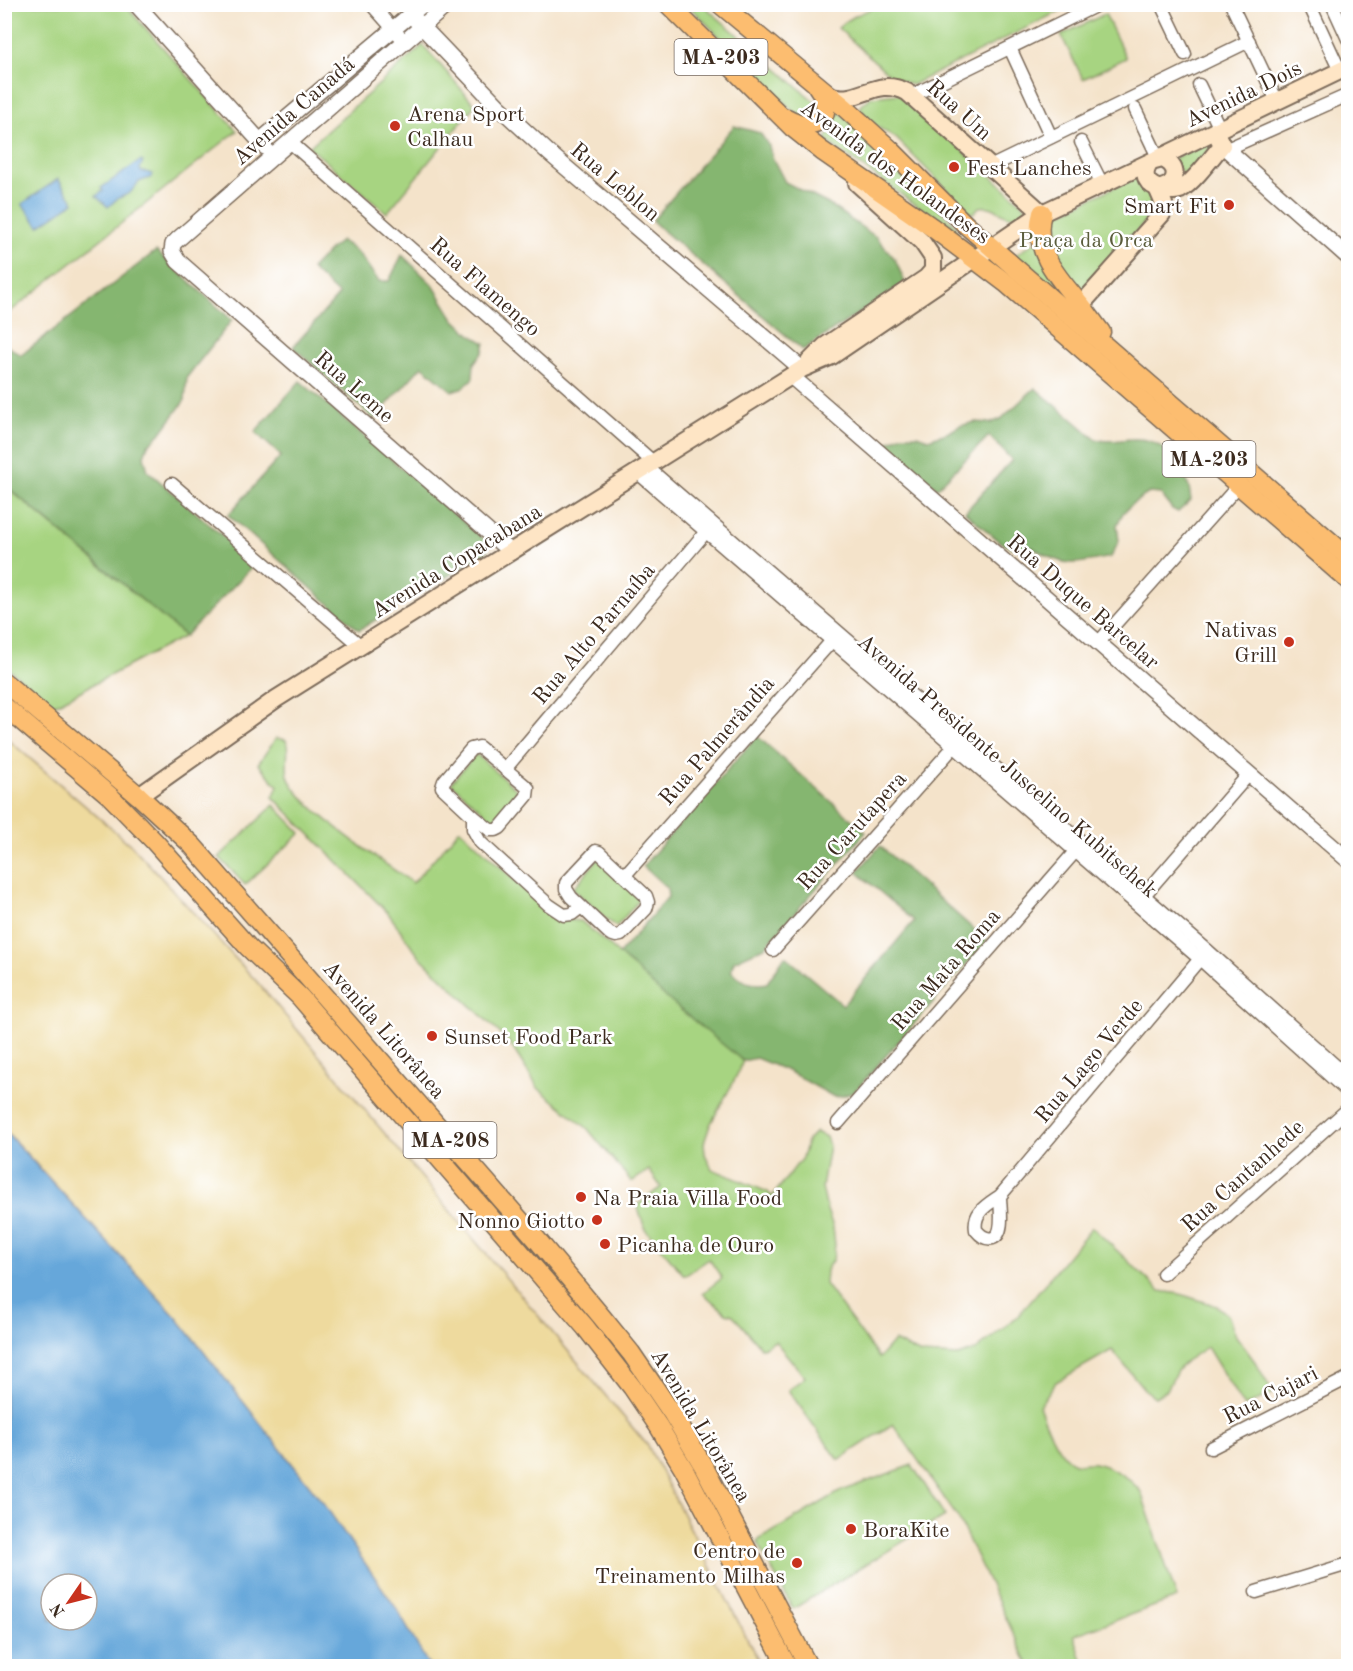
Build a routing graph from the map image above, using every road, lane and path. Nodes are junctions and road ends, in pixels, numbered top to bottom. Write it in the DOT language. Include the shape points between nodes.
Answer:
graph roads {
  1 [pos="136,4"];
  2 [pos="371,4"];
  3 [pos="423,4"];
  4 [pos="448,4"];
  5 [pos="668,4"];
  6 [pos="720,4"];
  7 [pos="1099,4"];
  8 [pos="1161,4"];
  9 [pos="1231,4"];
  10 [pos="1309,4"];
  11 [pos="1332,4"];
  12 [pos="411,15"];
  13 [pos="422,27"];
  14 [pos="394,29"];
  15 [pos="1348,39"];
  16 [pos="1249,41"];
  17 [pos="405,42"];
  18 [pos="1010,48"];
  19 [pos="1185,54"];
  20 [pos="1344,69"];
  21 [pos="812,80"];
  22 [pos="1199,85"];
  23 [pos="1348,95"];
  24 [pos="831,96"];
  25 [pos="911,96"];
  26 [pos="1277,101"];
  27 [pos="1135,109"];
  28 [pos="774,110"];
  29 [pos="1051,137"];
  30 [pos="1221,138"];
  31 [pos="260,141"];
  32 [pos="290,142"];
  33 [pos="1081,142"];
  34 [pos="822,151"];
  35 [pos="273,156"];
  36 [pos="1156,160"];
  37 [pos="990,166"];
  38 [pos="1149,181"];
  39 [pos="1102,184"];
  40 [pos="1042,213"];
  41 [pos="966,225"];
  42 [pos="992,248"];
  43 [pos="172,251"];
  44 [pos="1348,257"];
  45 [pos="975,259"];
  46 [pos="1076,311"];
  47 [pos="1069,338"];
  48 [pos="796,373"];
  49 [pos="646,467"];
  50 [pos="172,484"];
  51 [pos="1239,485"];
  52 [pos="709,528"];
  53 [pos="511,552"];
  54 [pos="1348,556"];
  55 [pos="1348,580"];
  56 [pos="835,637"];
  57 [pos="1098,643"];
  58 [pos="361,646"];
  59 [pos="4,682"];
  60 [pos="4,706"];
  61 [pos="957,742"];
  62 [pos="505,769"];
  63 [pos="1249,774"];
  64 [pos="139,796"];
  65 [pos="473,816"];
  66 [pos="1079,847"];
  67 [pos="1348,860"];
  68 [pos="625,875"];
  69 [pos="189,880"];
  70 [pos="1140,900"];
  71 [pos="581,907"];
  72 [pos="250,910"];
  73 [pos="773,950"];
  74 [pos="1203,954"];
  75 [pos="1348,1077"];
  76 [pos="1348,1092"];
  77 [pos="1348,1108"];
  78 [pos="838,1123"];
  79 [pos="1000,1197"];
  80 [pos="1163,1274"];
  81 [pos="1348,1378"];
  82 [pos="1211,1448"];
  83 [pos="1348,1564"];
  84 [pos="1256,1592"];
  85 [pos="787,1666"];
  86 [pos="808,1666"];
  1 -- 31 [label="street"];
  2 -- 14 [label="street"];
  3 -- 12 [label="street, Avenida Canadá"];
  4 -- 13 [label="street, Avenida Canadá"];
  5 -- 28 [label="main road, Avenida dos Holandeses / MA-203"];
  6 -- 21 [label="main road, Avenida dos Holandeses / MA-203"];
  7 -- 18 [label="street"];
  8 -- 19 [label="street"];
  9 -- 16 [label="street"];
  10 -- 20 [label="street"];
  11 -- 15 [label="street"];
  12 -- 13 [label="street, Rua Leblon"];
  12 -- 14 [label="street, Avenida Canadá"];
  13 -- 17 [label="street, Avenida Canadá"];
  13 -- 48 [label="street, Rua Leblon" via="498,106"];
  14 -- 17 [label="street"];
  14 -- 31 [label="street, Avenida Canadá"];
  16 -- 26 [label="street"];
  16 -- 29 [label="street"];
  17 -- 32 [label="street, Avenida Canadá"];
  18 -- 25 [label="street"];
  18 -- 29 [label="street"];
  20 -- 26 [label="main road, Avenida Dois"];
  21 -- 24 [label="main road, Avenida dos Holandeses / MA-203"];
  21 -- 28 [label="main road" via="826,105 822,118 804,125"];
  22 -- 30 [label="street"];
  23 -- 30 [label="street"];
  24 -- 25 [label="main road, Rua Um" via="848,98 886,86 900,88"];
  24 -- 41 [label="main road, Avenida dos Holandeses / MA-203"];
  25 -- 37 [label="main road, Rua Um"];
  26 -- 30 [label="main road, Avenida Dois"];
  27 -- 36 [label="street"];
  28 -- 34 [label="main road, Avenida dos Holandeses / MA-203"];
  29 -- 37 [label="street"];
  30 -- 36 [label="main road, Avenida Dois"];
  30 -- 38 [label="main road" via="1185,187 1172,191"];
  30 -- 44 [label="street"];
  31 -- 35 [label="street"];
  32 -- 35 [label="street, Avenida Canadá"];
  32 -- 49 [label="street, Rua Flamengo"];
  33 -- 39 [label="street"];
  34 -- 45 [label="main road, Avenida dos Holandeses / MA-203"];
  34 -- 48 [label="main road, Avenida Copacabana" via="922,242 934,264 926,278 825,346"];
  35 -- 43 [label="street, Avenida Canadá" via="177,240"];
  36 -- 38 [label="main road" via="1145,172"];
  36 -- 38 [label="main road" via="1170,163 1174,177 1170,185"];
  37 -- 40 [label="main road, Rua Um"];
  38 -- 39 [label="main road"];
  38 -- 46 [label="main road" via="1164,204 1162,214"];
  39 -- 40 [label="main road"];
  40 -- 42 [label="main road"];
  40 -- 46 [label="main road" via="1039,230 1047,259"];
  41 -- 42 [label="main road, Avenida dos Holandeses / MA-203"];
  41 -- 45 [label="main road" via="973,239"];
  42 -- 45 [label="main road, Avenida Copacabana"];
  42 -- 46 [label="main road, Avenida dos Holandeses / MA-203"];
  43 -- 53 [label="street, Rua Leme" via="178,261"];
  45 -- 47 [label="main road, Avenida dos Holandeses / MA-203"];
  45 -- 48 [label="main road, Avenida Copacabana" via="832,356"];
  46 -- 47 [label="main road"];
  46 -- 54 [label="main road, MA-203" via="1117,356"];
  47 -- 51 [label="main road, Avenida dos Holandeses / MA-203"];
  48 -- 49 [label="main road, Avenida Copacabana"];
  48 -- 57 [label="street, Rua Duque Barcelar"];
  49 -- 52 [label="street, Avenida Presidente Juscelino Kubitschek"];
  49 -- 53 [label="main road, Avenida Copacabana"];
  50 -- 58 [label="street"];
  51 -- 55 [label="main road, Avenida dos Holandeses / MA-203"];
  51 -- 57 [label="street"];
  52 -- 56 [label="street, Avenida Presidente Juscelino Kubitschek"];
  52 -- 62 [label="street, Rua Alto Parnaíba"];
  53 -- 58 [label="main road, Avenida Copacabana"];
  56 -- 61 [label="street, Avenida Presidente Juscelino Kubitschek"];
  56 -- 68 [label="street, Rua Palmerândia"];
  57 -- 63 [label="street, Rua Duque Barcelar"];
  58 -- 64 [label="main road, Avenida Copacabana" via="276,699"];
  59 -- 64 [label="main road, Avenida Litorânea / MA-208"];
  60 -- 69 [label="main road, Avenida Litorânea / MA-208" via="110,796"];
  61 -- 66 [label="street, Avenida Presidente Juscelino Kubitschek"];
  61 -- 73 [label="street, Rua Carutapera"];
  62 -- 65 [label="street" via="528,788 527,796 496,830 490,830"];
  62 -- 65 [label="street" via="476,747 444,781 444,789"];
  63 -- 67 [label="street, Rua Duque Barcelar"];
  63 -- 70 [label="street"];
  64 -- 72 [label="main road, Avenida Litorânea / MA-208" via="192,845"];
  65 -- 71 [label="street" via="473,829 480,842 549,905 564,915"];
  66 -- 70 [label="street, Avenida Presidente Juscelino Kubitschek"];
  66 -- 78 [label="street, Rua Mata Roma"];
  68 -- 71 [label="street" via="599,852 592,854 566,883 568,894"];
  68 -- 71 [label="street" via="648,902 621,935 610,934"];
  69 -- 72 [label="main road" via="209,891 234,919"];
  69 -- 85 [label="main road, Avenida Litorânea / MA-208" via="248,947 300,997 609,1356 684,1469"];
  70 -- 74 [label="street, Avenida Presidente Juscelino Kubitschek"];
  72 -- 86 [label="main road, Avenida Litorânea / MA-208" via="631,1353 699,1458"];
  74 -- 75 [label="street, Avenida Presidente Juscelino Kubitschek"];
  74 -- 76 [label="street, Avenida Presidente Juscelino Kubitschek"];
  74 -- 79 [label="street, Rua Lago Verde"];
  77 -- 80 [label="street, Rua Cantanhede"];
  81 -- 82 [label="street, Rua Cajari"];
  83 -- 84 [label="street"];
}
